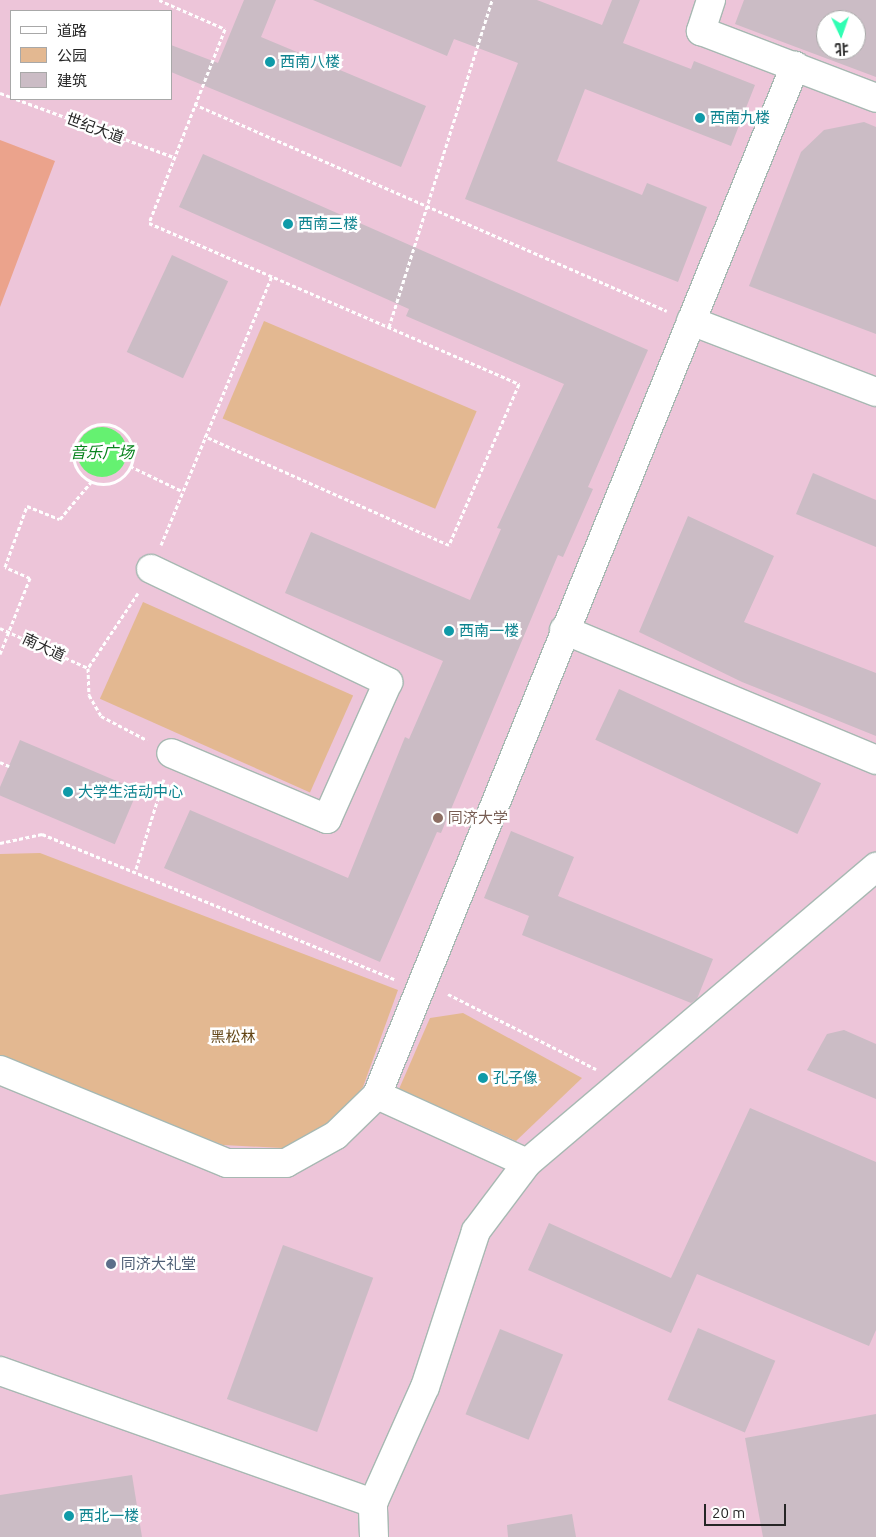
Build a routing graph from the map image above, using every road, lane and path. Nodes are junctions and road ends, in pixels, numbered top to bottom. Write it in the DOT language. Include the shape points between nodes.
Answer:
graph roads {
  1 [pos="159,0"];
  2 [pos="492,0"];
  3 [pos="711,0"];
  4 [pos="795,66"];
  5 [pos="876,98"];
  6 [pos="19,100"];
  7 [pos="194,104"];
  8 [pos="174,157"];
  9 [pos="426,207"];
  10 [pos="691,321"];
  11 [pos="389,328"];
  12 [pos="876,392"];
  13 [pos="204,436"];
  14 [pos="130,466"];
  15 [pos="91,482"];
  16 [pos="182,491"];
  17 [pos="151,569"];
  18 [pos="0,628"];
  19 [pos="564,630"];
  20 [pos="10,632"];
  21 [pos="0,654"];
  22 [pos="88,668"];
  23 [pos="171,753"];
  24 [pos="876,760"];
  25 [pos="0,762"];
  26 [pos="9,766"];
  27 [pos="0,843"];
  28 [pos="876,867"];
  29 [pos="420,990"];
  30 [pos="0,1070"];
  31 [pos="622,1082"];
  32 [pos="377,1095"];
  33 [pos="527,1163"];
  34 [pos="0,1370"];
  35 [pos="373,1502"];
  36 [pos="374,1537"];
  1 -- 7 [label="path" via="225,30"];
  2 -- 9 [label="path"];
  3 -- 4 [label="lane" via="702,31"];
  4 -- 5 [label="lane"];
  4 -- 10 [label="lane"];
  6 -- 8 [label="path, 世纪大道"];
  7 -- 8 [label="path"];
  7 -- 9 [label="path"];
  8 -- 11 [label="path" via="149,223"];
  9 -- 10 [label="path"];
  9 -- 11 [label="path"];
  10 -- 12 [label="lane"];
  10 -- 19 [label="lane"];
  11 -- 13 [label="path" via="519,384 449,545"];
  14 -- 15 [label="path" via="110,483"];
  14 -- 15 [label="path" via="132,446 121,430 101,424 92,426 73,448 76,468"];
  14 -- 16 [label="path"];
  15 -- 20 [label="path" via="60,519 27,506 5,567 30,578"];
  17 -- 23 [label="lane" via="388,682 327,819"];
  18 -- 20 [label="path, 南大道"];
  19 -- 24 [label="lane"];
  19 -- 29 [label="lane"];
  20 -- 21 [label="path"];
  20 -- 22 [label="path, 南大道"];
  25 -- 26 [label="path"];
  27 -- 29 [label="path" via="42,834"];
  28 -- 31 [label="lane"];
  29 -- 31 [label="path" via="455,994"];
  29 -- 32 [label="lane"];
  30 -- 32 [label="lane" via="227,1163 286,1163 336,1135"];
  31 -- 33 [label="lane"];
  32 -- 33 [label="lane"];
  33 -- 35 [label="lane" via="476,1231 425,1387"];
  34 -- 35 [label="lane"];
  35 -- 36 [label="lane"];
}
